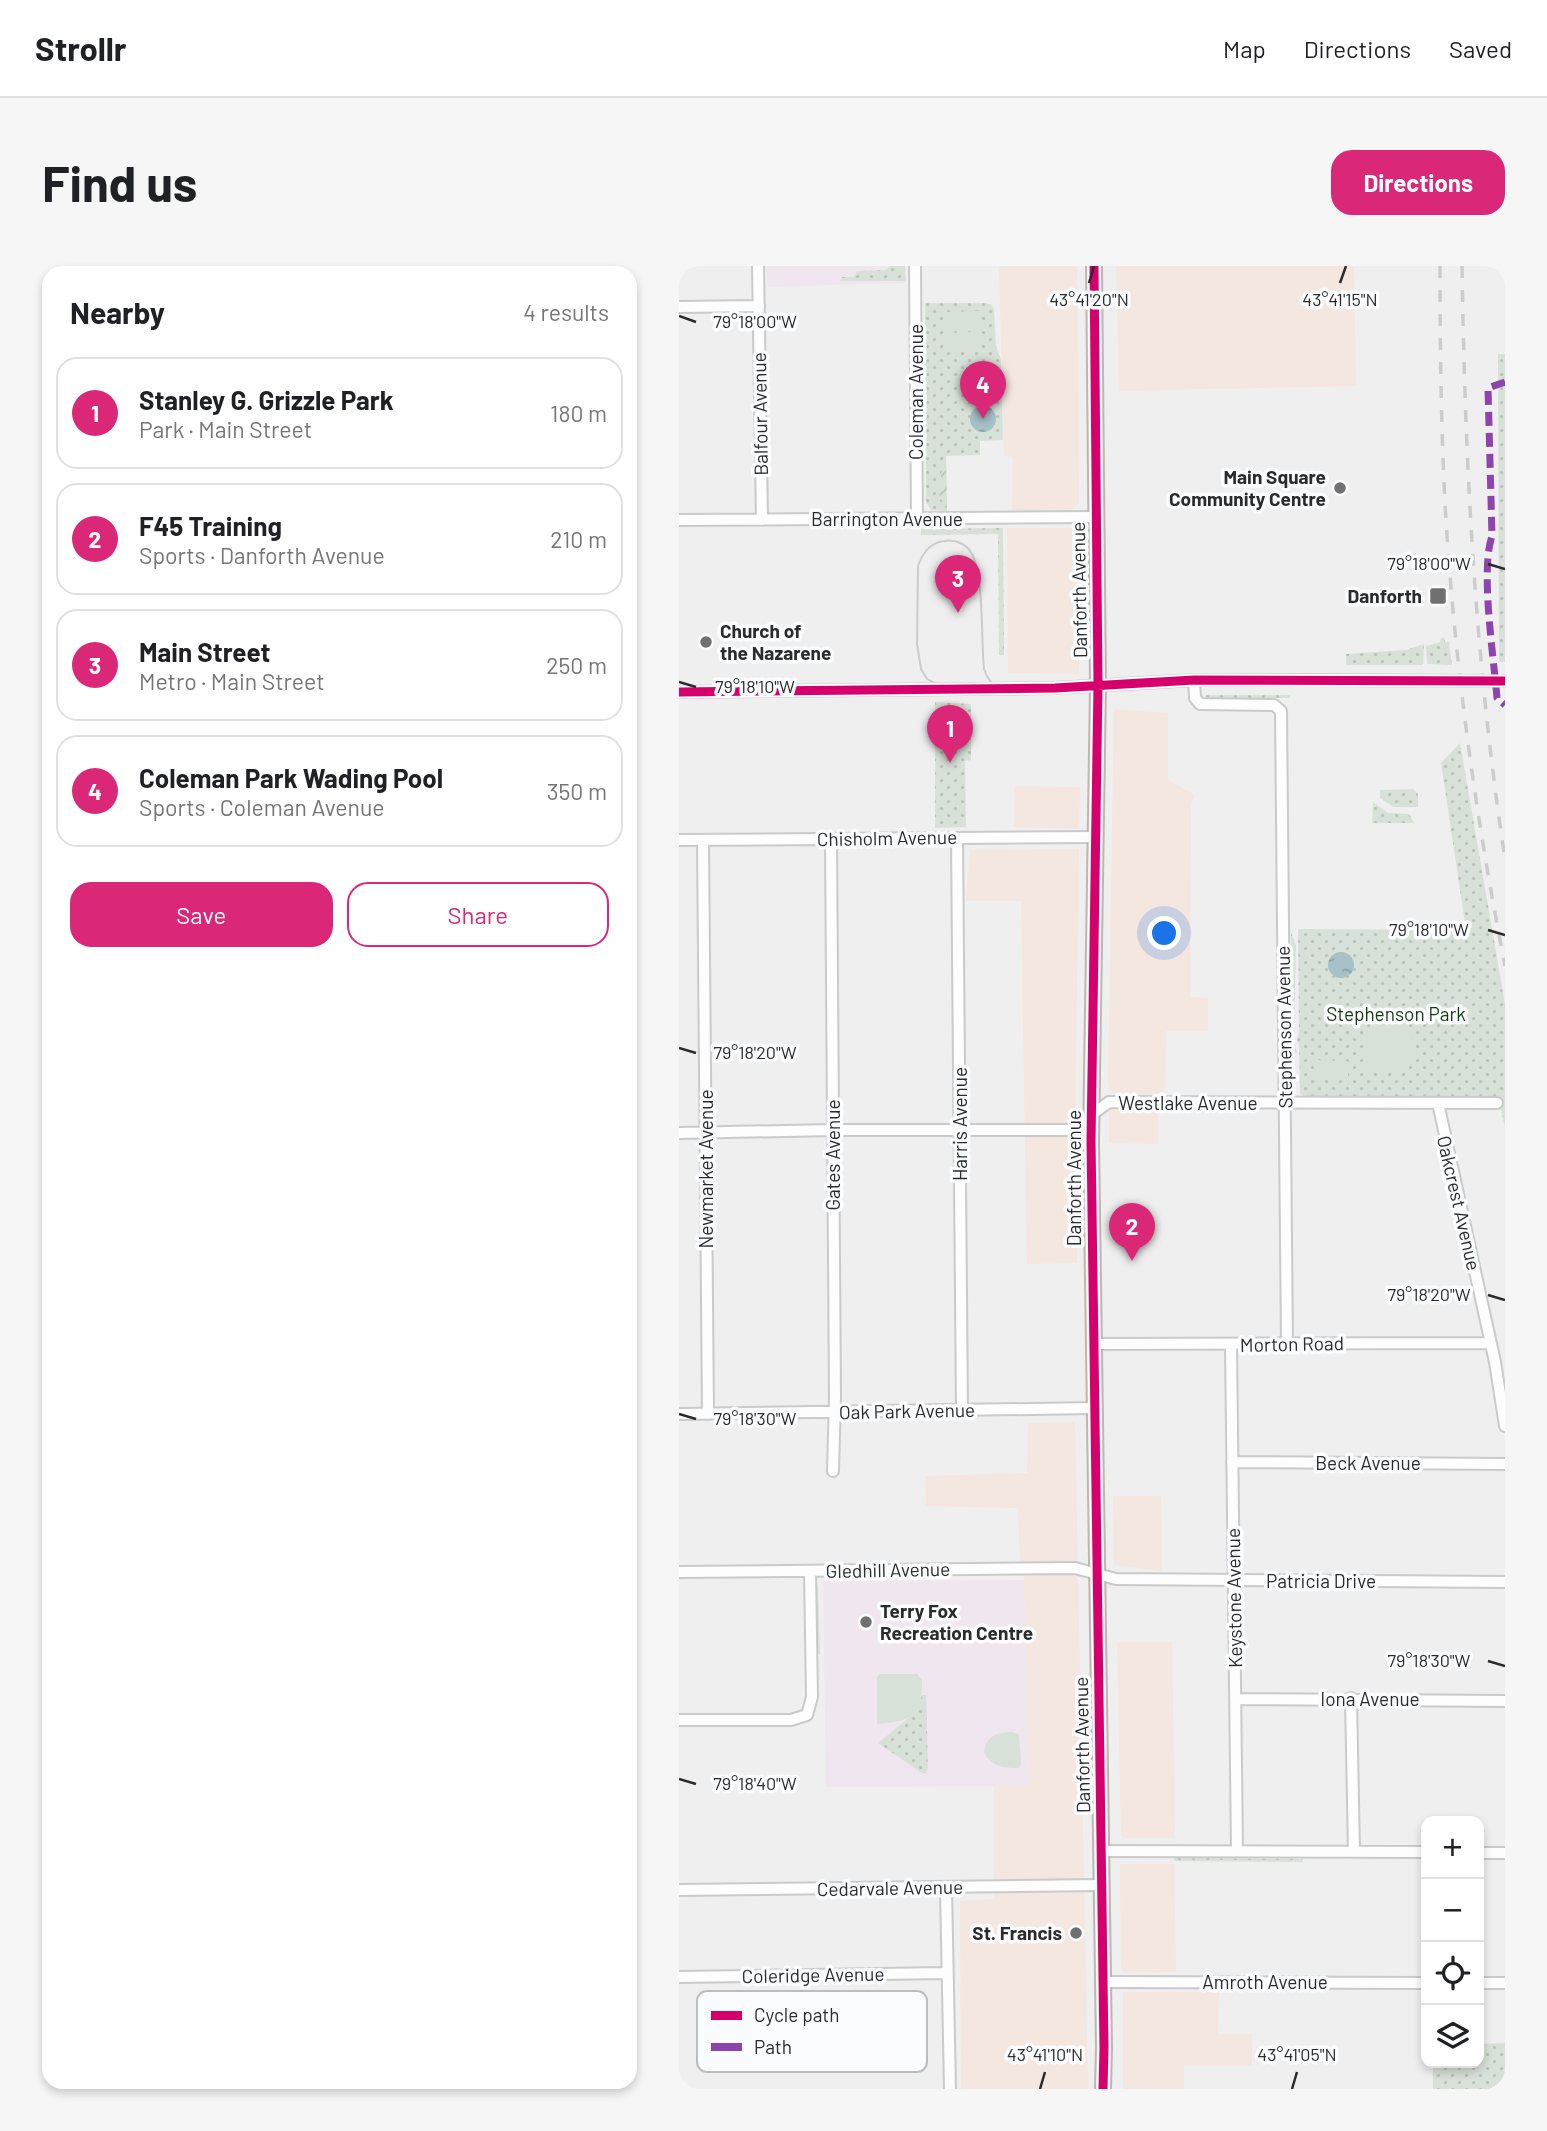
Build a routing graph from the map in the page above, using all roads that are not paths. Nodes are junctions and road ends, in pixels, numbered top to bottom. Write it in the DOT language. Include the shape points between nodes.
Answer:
graph roads {
  1 [pos="758,266"];
  2 [pos="915,266"];
  3 [pos="1094,266"];
  4 [pos="759,306"];
  5 [pos="679,307"];
  6 [pos="1096,517"];
  7 [pos="916,519"];
  8 [pos="679,520"];
  9 [pos="762,520"];
  10 [pos="1194,680"];
  11 [pos="1505,681"];
  12 [pos="1098,685"];
  13 [pos="679,692"];
  14 [pos="1095,837"];
  15 [pos="957,838"];
  16 [pos="831,839"];
  17 [pos="679,840"];
  18 [pos="703,840"];
  19 [pos="1285,1103"];
  20 [pos="1438,1103"];
  21 [pos="1497,1103"];
  22 [pos="1091,1115"];
  23 [pos="961,1129"];
  24 [pos="833,1130"];
  25 [pos="679,1133"];
  26 [pos="706,1133"];
  27 [pos="1490,1343"];
  28 [pos="1093,1344"];
  29 [pos="1287,1344"];
  30 [pos="1230,1345"];
  31 [pos="1094,1408"];
  32 [pos="962,1410"];
  33 [pos="834,1413"];
  34 [pos="679,1414"];
  35 [pos="708,1414"];
  36 [pos="1505,1426"];
  37 [pos="1232,1462"];
  38 [pos="1505,1464"];
  39 [pos="833,1471"];
  40 [pos="810,1571"];
  41 [pos="679,1572"];
  42 [pos="1096,1574"];
  43 [pos="1234,1581"];
  44 [pos="1505,1582"];
  45 [pos="1351,1698"];
  46 [pos="1235,1699"];
  47 [pos="1505,1701"];
  48 [pos="679,1720"];
  49 [pos="1237,1851"];
  50 [pos="1101,1852"];
  51 [pos="1354,1852"];
  52 [pos="1421,1852"];
  53 [pos="1484,1853"];
  54 [pos="1505,1853"];
  55 [pos="1101,1885"];
  56 [pos="946,1888"];
  57 [pos="679,1890"];
  58 [pos="946,1973"];
  59 [pos="679,1977"];
  60 [pos="1103,1982"];
  61 [pos="1421,1983"];
  62 [pos="1484,1983"];
  63 [pos="1505,1983"];
  64 [pos="950,2089"];
  65 [pos="1103,2089"];
  1 -- 4 [label="street, Balfour Avenue"];
  2 -- 7 [label="street, Coleman Avenue"];
  3 -- 6 [label="main road, Danforth Avenue"];
  4 -- 5 [label="street"];
  4 -- 9 [label="street, Balfour Avenue"];
  6 -- 7 [label="street, Barrington Avenue"];
  6 -- 12 [label="main road, Danforth Avenue"];
  7 -- 9 [label="street, Barrington Avenue"];
  8 -- 9 [label="street, Barrington Avenue"];
  10 -- 11 [label="street, bridge"];
  10 -- 12 [label="street"];
  10 -- 19 [label="street, Stephenson Avenue" via="1200,704 1274,705 1281,709"];
  12 -- 13 [label="street"];
  12 -- 14 [label="main road, Danforth Avenue"];
  14 -- 15 [label="street, Chisholm Avenue"];
  14 -- 22 [label="main road, Danforth Avenue"];
  15 -- 16 [label="street, Chisholm Avenue"];
  15 -- 23 [label="street, Harris Avenue"];
  16 -- 18 [label="street, Chisholm Avenue"];
  16 -- 24 [label="street, Gates Avenue"];
  17 -- 18 [label="street, Chisholm Avenue"];
  18 -- 26 [label="street, Newmarket Avenue"];
  19 -- 20 [label="street, Westlake Avenue"];
  19 -- 22 [label="street, Westlake Avenue" via="1109,1102"];
  19 -- 29 [label="street, Stephenson Avenue"];
  20 -- 21 [label="street, Westlake Avenue"];
  20 -- 27 [label="street, Oakcrest Avenue"];
  22 -- 23 [label="street, Westlake Avenue" via="1076,1130"];
  22 -- 28 [label="main road, Danforth Avenue"];
  23 -- 24 [label="street, Westlake Avenue"];
  23 -- 32 [label="street, Harris Avenue"];
  24 -- 26 [label="street, Westlake Avenue"];
  24 -- 33 [label="street, Gates Avenue"];
  25 -- 26 [label="street, Westlake Avenue"];
  26 -- 35 [label="street, Newmarket Avenue"];
  27 -- 29 [label="street, Morton Road"];
  27 -- 36 [label="street, Oakcrest Avenue"];
  28 -- 30 [label="street, Morton Road"];
  28 -- 31 [label="main road, Danforth Avenue"];
  29 -- 30 [label="street, Morton Road"];
  30 -- 37 [label="street, Keystone Avenue"];
  31 -- 32 [label="street, Oak Park Avenue"];
  31 -- 42 [label="main road, Danforth Avenue"];
  32 -- 33 [label="street, Oak Park Avenue"];
  33 -- 35 [label="street, Oak Park Avenue"];
  33 -- 39 [label="street, Gates Avenue"];
  34 -- 35 [label="street, Oak Park Avenue"];
  37 -- 38 [label="street, Beck Avenue"];
  37 -- 43 [label="street, Keystone Avenue"];
  40 -- 41 [label="street, Gledhill Avenue"];
  40 -- 42 [label="street, Gledhill Avenue" via="1075,1568"];
  40 -- 48 [label="street" via="812,1697 807,1715 790,1720"];
  42 -- 43 [label="street, Patricia Drive" via="1116,1579"];
  42 -- 50 [label="main road, Danforth Avenue"];
  43 -- 44 [label="street, Patricia Drive"];
  43 -- 46 [label="street, Keystone Avenue"];
  45 -- 46 [label="street, Iona Avenue"];
  45 -- 47 [label="street, Iona Avenue"];
  45 -- 51 [label="street"];
  46 -- 49 [label="street, Keystone Avenue"];
  49 -- 50 [label="street"];
  49 -- 51 [label="street"];
  50 -- 55 [label="main road, Danforth Avenue"];
  51 -- 52 [label="street"];
  53 -- 54 [label="street"];
  55 -- 56 [label="street, Cedarvale Avenue"];
  55 -- 60 [label="main road, Danforth Avenue"];
  56 -- 57 [label="street, Cedarvale Avenue"];
  56 -- 58 [label="street"];
  58 -- 59 [label="street, Coleridge Avenue"];
  58 -- 64 [label="street"];
  60 -- 61 [label="street, Amroth Avenue"];
  60 -- 65 [label="main road, Danforth Avenue"];
  62 -- 63 [label="street"];
}
